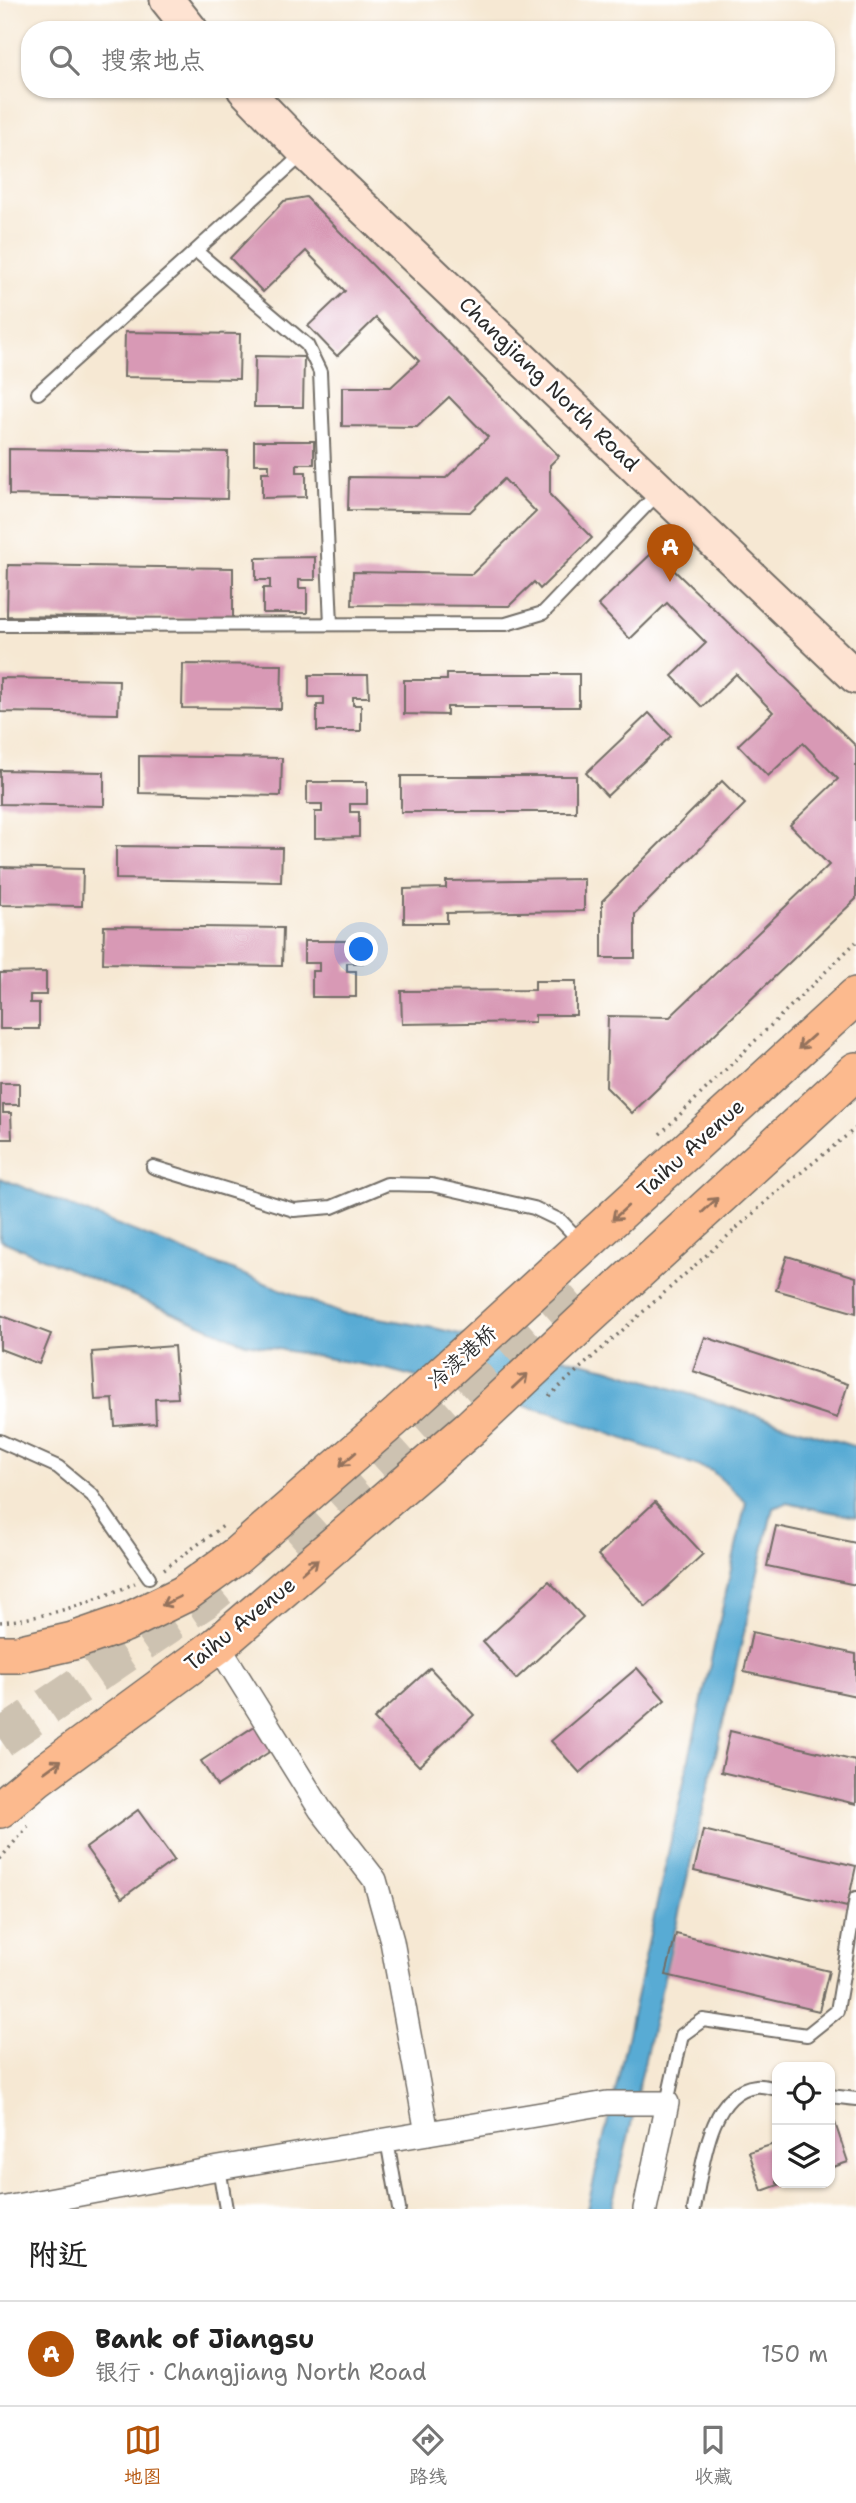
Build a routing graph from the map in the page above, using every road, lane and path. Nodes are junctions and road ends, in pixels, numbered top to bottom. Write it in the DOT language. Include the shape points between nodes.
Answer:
graph roads {
  1 [pos="167,0"];
  2 [pos="184,21"];
  3 [pos="253,98"];
  4 [pos="305,152"];
  5 [pos="196,251"];
  6 [pos="38,393"];
  7 [pos="660,491"];
  8 [pos="331,624"];
  9 [pos="0,625"];
  10 [pos="856,677"];
  11 [pos="852,1005"];
  12 [pos="856,1071"];
  13 [pos="856,1128"];
  14 [pos="153,1167"];
  15 [pos="584,1245"];
  16 [pos="525,1300"];
  17 [pos="545,1400"];
  18 [pos="0,1440"];
  19 [pos="233,1518"];
  20 [pos="149,1577"];
  21 [pos="0,1622"];
  22 [pos="218,1645"];
  23 [pos="0,1654"];
  24 [pos="0,1809"];
  25 [pos="856,1898"];
  26 [pos="772,2088"];
  27 [pos="835,2096"];
  28 [pos="856,2098"];
  29 [pos="667,2104"];
  30 [pos="427,2133"];
  31 [pos="387,2140"];
  32 [pos="219,2168"];
  33 [pos="0,2208"];
  34 [pos="226,2209"];
  35 [pos="399,2209"];
  36 [pos="645,2209"];
  37 [pos="694,2209"];
  1 -- 2 [label="main road"];
  3 -- 4 [label="main road, Changjiang North Road"];
  4 -- 5 [label="lane"];
  4 -- 7 [label="main road, Changjiang North Road"];
  5 -- 6 [label="lane"];
  5 -- 8 [label="lane" via="307,345 320,372"];
  7 -- 8 [label="lane" via="543,613 506,624"];
  7 -- 10 [label="main road, Changjiang North Road"];
  8 -- 9 [label="lane"];
  11 -- 15 [label="main road, Taihu Avenue, one-way"];
  22 -- 12 [label="main road, Taihu Avenue, one-way" via="470,1428"];
  13 -- 17 [label="path"];
  14 -- 15 [label="lane" via="294,1210 332,1207 387,1184 432,1185 534,1208 561,1221"];
  15 -- 16 [label="main road, Taihu Avenue"];
  16 -- 23 [label="main road, 冷渎港桥, one-way" via="236,1556 184,1594 125,1623 73,1641"];
  18 -- 20 [label="lane" via="58,1467 92,1495"];
  19 -- 20 [label="path"];
  20 -- 21 [label="path" via="108,1596 27,1620"];
  24 -- 22 [label="main road, Taihu Avenue, one-way"];
  22 -- 30 [label="street" via="320,1809 375,1880 392,1941"];
  25 -- 29 [label="lane" via="836,2011 807,2035 703,2020 682,2035"];
  26 -- 37 [label="lane" via="755,2086 728,2098 713,2123"];
  27 -- 28 [label="lane"];
  29 -- 30 [label="street" via="607,2103"];
  29 -- 36 [label="street"];
  30 -- 31 [label="street"];
  31 -- 32 [label="street"];
  31 -- 35 [label="lane"];
  32 -- 33 [label="street"];
  32 -- 34 [label="lane"];
}
